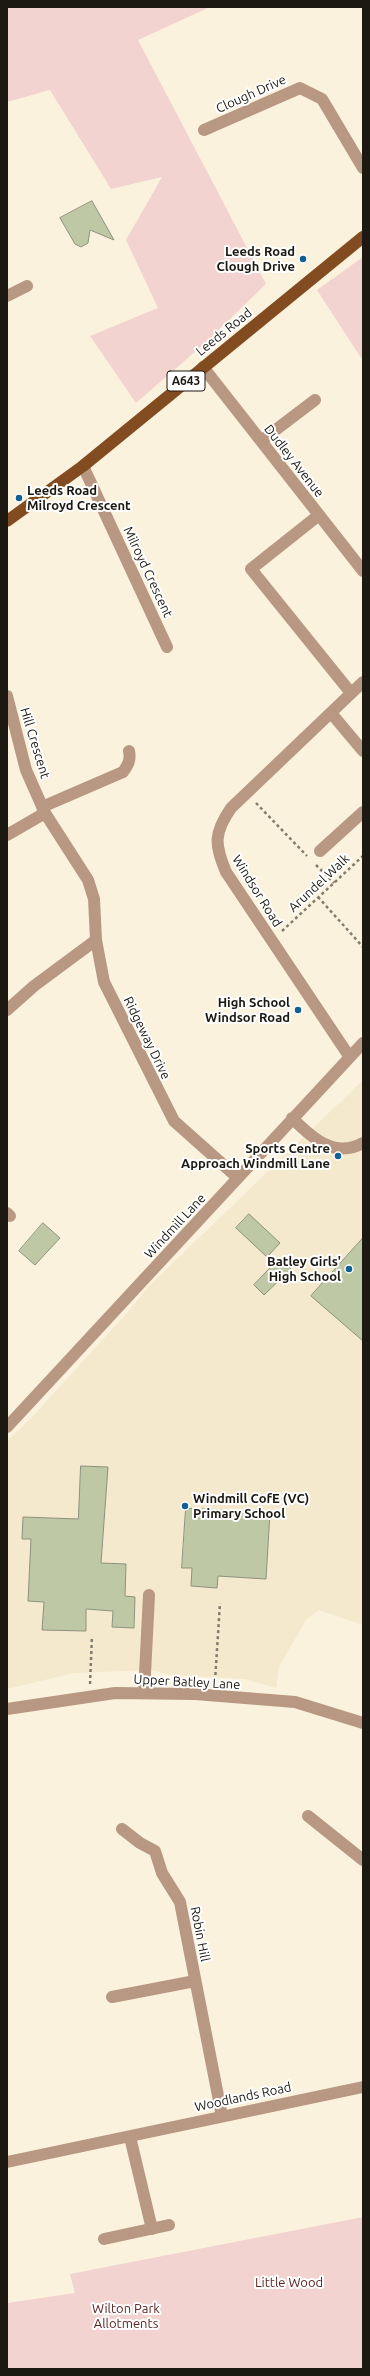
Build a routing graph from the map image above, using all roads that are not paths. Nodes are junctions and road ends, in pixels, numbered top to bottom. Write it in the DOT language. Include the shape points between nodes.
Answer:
graph roads {
  1 [pos="204,130"];
  2 [pos="363,168"];
  3 [pos="363,237"];
  4 [pos="27,286"];
  5 [pos="7,296"];
  6 [pos="203,368"];
  7 [pos="315,400"];
  8 [pos="261,441"];
  9 [pos="83,466"];
  10 [pos="318,515"];
  11 [pos="7,521"];
  12 [pos="363,571"];
  13 [pos="167,647"];
  14 [pos="363,682"];
  15 [pos="352,693"];
  16 [pos="7,696"];
  17 [pos="331,713"];
  18 [pos="10,723"];
  19 [pos="129,751"];
  20 [pos="363,751"];
  21 [pos="44,810"];
  22 [pos="363,812"];
  23 [pos="7,836"];
  24 [pos="320,851"];
  25 [pos="88,880"];
  26 [pos="96,940"];
  27 [pos="7,1010"];
  28 [pos="363,1043"];
  29 [pos="349,1056"];
  30 [pos="292,1118"];
  31 [pos="363,1142"];
  32 [pos="238,1178"];
  33 [pos="8,1423"];
  34 [pos="149,1595"];
  35 [pos="144,1693"];
  36 [pos="7,1709"];
  37 [pos="363,1723"];
  38 [pos="308,1816"];
  39 [pos="122,1829"];
  40 [pos="363,1860"];
  41 [pos="195,1981"];
  42 [pos="112,1997"];
  43 [pos="363,2087"];
  44 [pos="222,2116"];
  45 [pos="130,2137"];
  46 [pos="7,2162"];
  47 [pos="169,2225"];
  48 [pos="152,2229"];
  49 [pos="104,2239"];
  1 -- 2 [label="street, Clough Drive" via="300,88 322,99"];
  3 -- 6 [label="main road, Leeds Road / A643"];
  4 -- 5 [label="street"];
  6 -- 8 [label="street, Dudley Avenue"];
  6 -- 9 [label="main road, Leeds Road / A643"];
  7 -- 8 [label="street"];
  8 -- 10 [label="street, Dudley Avenue"];
  9 -- 11 [label="main road, Leeds Road / A643"];
  9 -- 13 [label="street, Milroyd Crescent"];
  10 -- 12 [label="street, Dudley Avenue"];
  10 -- 15 [label="street" via="251,569"];
  14 -- 15 [label="street, Windsor Road"];
  15 -- 17 [label="street, Windsor Road"];
  16 -- 18 [label="street, Hill Crescent"];
  17 -- 20 [label="street"];
  17 -- 29 [label="street, Windsor Road" via="231,808 219,826 218,853 226,872"];
  18 -- 21 [label="street, Hill Crescent" via="26,770"];
  19 -- 21 [label="street" via="128,764 123,772"];
  21 -- 23 [label="street"];
  21 -- 25 [label="street, Hill Crescent"];
  22 -- 24 [label="street"];
  25 -- 26 [label="street, Ridgeway Drive" via="94,899"];
  26 -- 27 [label="street" via="34,986"];
  26 -- 32 [label="street, Ridgeway Drive" via="104,982 174,1121"];
  28 -- 29 [label="street, Windmill Lane"];
  29 -- 30 [label="street, Windmill Lane"];
  30 -- 31 [label="street" via="313,1139 329,1147 350,1148"];
  30 -- 32 [label="street, Windmill Lane"];
  32 -- 33 [label="street, Windmill Lane"];
  34 -- 35 [label="street"];
  35 -- 36 [label="street, Upper Batley Lane" via="115,1693"];
  35 -- 37 [label="street, Upper Batley Lane" via="294,1702"];
  38 -- 40 [label="street"];
  39 -- 41 [label="street, Robin Hill" via="140,1843 155,1850 162,1873 180,1902"];
  41 -- 42 [label="street, Robin Hill"];
  41 -- 44 [label="street, Robin Hill"];
  43 -- 44 [label="street, Woodlands Road"];
  44 -- 45 [label="street, Woodlands Road"];
  45 -- 46 [label="street, Woodlands Road"];
  45 -- 48 [label="street"];
  47 -- 48 [label="street"];
  48 -- 49 [label="street"];
}
